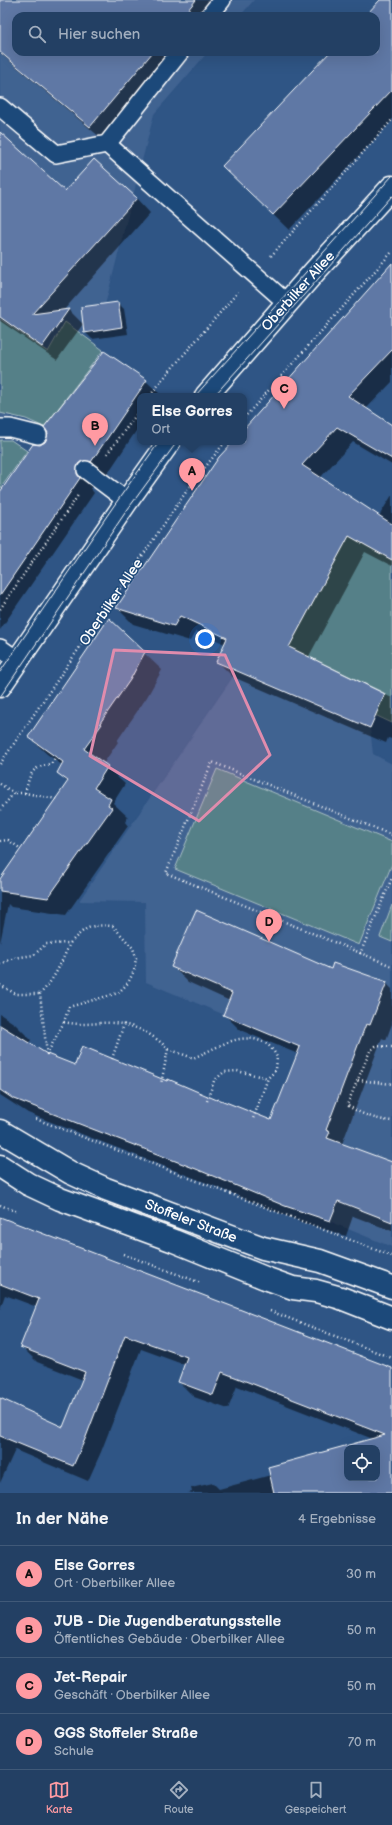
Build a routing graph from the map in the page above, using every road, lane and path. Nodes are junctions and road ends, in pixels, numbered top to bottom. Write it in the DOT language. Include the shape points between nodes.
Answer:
graph roads {
  1 [pos="222,0"];
  2 [pos="212,12"];
  3 [pos="177,56"];
  4 [pos="0,107"];
  5 [pos="107,144"];
  6 [pos="392,186"];
  7 [pos="392,252"];
  8 [pos="287,303"];
  9 [pos="209,393"];
  10 [pos="137,414"];
  11 [pos="247,415"];
  12 [pos="0,428"];
  13 [pos="38,436"];
  14 [pos="167,445"];
  15 [pos="223,445"];
  16 [pos="89,473"];
  17 [pos="127,501"];
  18 [pos="0,609"];
  19 [pos="9,654"];
  20 [pos="0,686"];
  21 [pos="56,757"];
  22 [pos="0,764"];
  23 [pos="0,784"];
  24 [pos="14,793"];
  25 [pos="25,793"];
  26 [pos="56,799"];
  27 [pos="0,810"];
  28 [pos="392,835"];
  29 [pos="0,841"];
  30 [pos="21,849"];
  31 [pos="392,878"];
  32 [pos="70,943"];
  33 [pos="360,954"];
  34 [pos="0,964"];
  35 [pos="392,966"];
  36 [pos="0,984"];
  37 [pos="40,994"];
  38 [pos="64,1022"];
  39 [pos="124,1024"];
  40 [pos="392,1046"];
  41 [pos="168,1050"];
  42 [pos="112,1059"];
  43 [pos="268,1078"];
  44 [pos="358,1080"];
  45 [pos="161,1084"];
  46 [pos="392,1084"];
  47 [pos="207,1101"];
  48 [pos="33,1117"];
  49 [pos="253,1119"];
  50 [pos="392,1121"];
  51 [pos="0,1131"];
  52 [pos="0,1166"];
  53 [pos="392,1256"];
  54 [pos="392,1287"];
  55 [pos="392,1318"];
  1 -- 2 [label="lane"];
  3 -- 5 [label="lane"];
  4 -- 5 [label="lane" via="56,154"];
  5 -- 8 [label="lane"];
  6 -- 8 [label="main road, Oberbilker Allee"];
  7 -- 11 [label="path"];
  8 -- 9 [label="main road, Oberbilker Allee"];
  10 -- 16 [label="path"];
  12 -- 13 [label="lane" via="10,428"];
  14 -- 17 [label="main road"];
  15 -- 22 [label="path, Oberbilker Allee" via="188,489"];
  16 -- 17 [label="lane"];
  16 -- 18 [label="path"];
  17 -- 19 [label="main road"];
  19 -- 20 [label="main road"];
  21 -- 25 [label="path" via="51,764 40,765 31,772"];
  23 -- 24 [label="path"];
  24 -- 25 [label="path"];
  24 -- 27 [label="path"];
  25 -- 26 [label="path"];
  28 -- 33 [label="path" via="212,762 166,873"];
  29 -- 30 [label="path" via="8,840"];
  31 -- 33 [label="path"];
  32 -- 34 [label="path" via="46,944 34,955 14,958"];
  32 -- 37 [label="path" via="50,984"];
  32 -- 38 [label="path" via="84,929 102,925 113,926 133,948 136,958 134,971 128,983 118,993 69,1007"];
  33 -- 35 [label="path"];
  36 -- 37 [label="path" via="16,994"];
  37 -- 38 [label="path" via="47,1054"];
  38 -- 39 [label="path" via="79,1025"];
  39 -- 41 [label="path" via="159,1040"];
  39 -- 42 [label="path"];
  40 -- 44 [label="path" via="376,1046 370,1051"];
  41 -- 43 [label="path" via="193,1058 232,1040 244,1037 255,1040 268,1045 277,1057 276,1070"];
  41 -- 45 [label="path"];
  43 -- 47 [label="path" via="237,1071 224,1072 214,1081"];
  43 -- 49 [label="path"];
  44 -- 46 [label="path"];
  44 -- 50 [label="path" via="347,1105 355,1111"];
  48 -- 53 [label="path"];
  51 -- 54 [label="main road, Stoffeler Straße" via="71,1173 106,1189 263,1248 320,1261"];
  52 -- 55 [label="main road, Stoffeler Straße" via="28,1184 60,1199 265,1278 293,1288 341,1298"];
}
